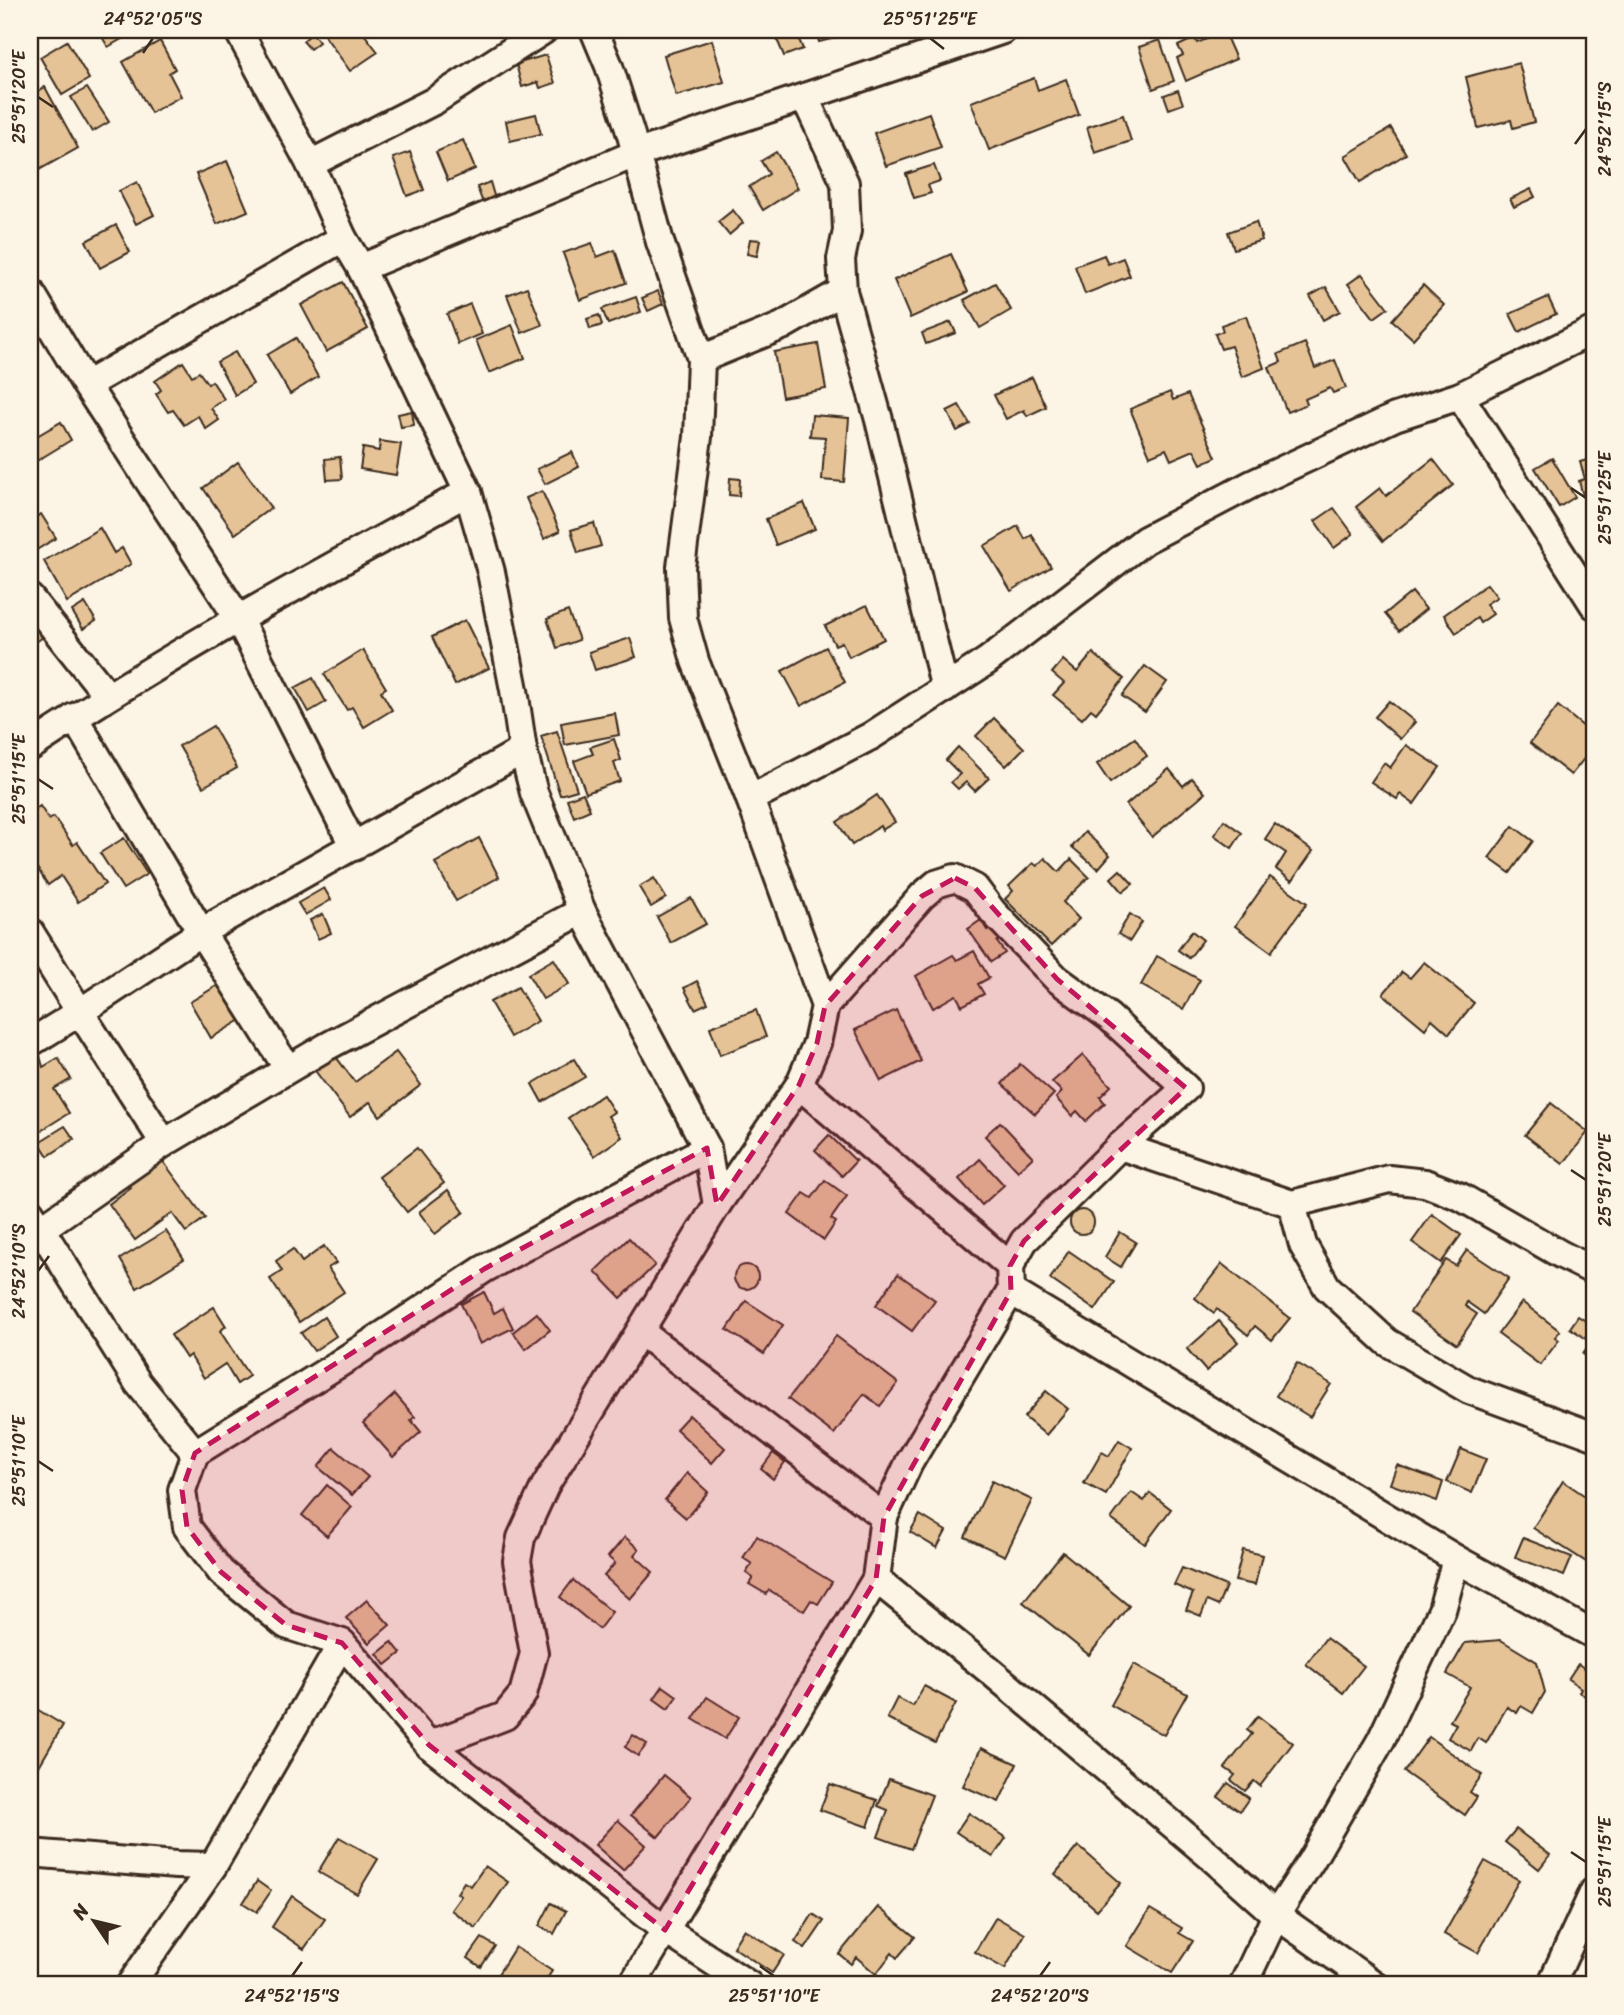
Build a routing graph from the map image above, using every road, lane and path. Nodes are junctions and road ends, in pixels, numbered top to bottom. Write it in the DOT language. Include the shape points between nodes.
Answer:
graph roads {
  1 [pos="238,30"];
  2 [pos="544,30"];
  3 [pos="594,30"];
  4 [pos="1003,30"];
  5 [pos="805,98"];
  6 [pos="635,154"];
  7 [pos="310,164"];
  8 [pos="343,238"];
  9 [pos="361,268"];
  10 [pos="30,291"];
  11 [pos="844,291"];
  12 [pos="1594,330"];
  13 [pos="701,359"];
  14 [pos="86,385"];
  15 [pos="1460,396"];
  16 [pos="468,492"];
  17 [pos="30,598"];
  18 [pos="1594,605"];
  19 [pos="237,618"];
  20 [pos="945,689"];
  21 [pos="107,695"];
  22 [pos="74,717"];
  23 [pos="30,747"];
  24 [pos="523,750"];
  25 [pos="750,799"];
  26 [pos="354,847"];
  27 [pos="582,911"];
  28 [pos="30,932"];
  29 [pos="201,932"];
  30 [pos="824,1006"];
  31 [pos="80,1012"];
  32 [pos="30,1043"];
  33 [pos="288,1069"];
  34 [pos="799,1084"];
  35 [pos="164,1143"];
  36 [pos="1120,1146"];
  37 [pos="707,1148"];
  38 [pos="1292,1204"];
  39 [pos="717,1205"];
  40 [pos="33,1225"];
  41 [pos="1594,1271"];
  42 [pos="1011,1278"];
  43 [pos="641,1332"];
  44 [pos="1591,1428"];
  45 [pos="195,1453"];
  46 [pos="884,1517"];
  47 [pos="1456,1559"];
  48 [pos="876,1579"];
  49 [pos="1594,1635"];
  50 [pos="342,1643"];
  51 [pos="429,1745"];
  52 [pos="30,1853"];
  53 [pos="213,1866"];
  54 [pos="1594,1891"];
  55 [pos="1276,1915"];
  56 [pos="665,1930"];
  57 [pos="130,1985"];
  58 [pos="632,1985"];
  59 [pos="749,1985"];
  60 [pos="1243,1985"];
  61 [pos="1375,1985"];
  62 [pos="1551,1985"];
  1 -- 7 [label="street"];
  2 -- 7 [label="street" via="434,101"];
  3 -- 6 [label="street"];
  4 -- 5 [label="street"];
  5 -- 6 [label="street"];
  5 -- 11 [label="street" via="845,183"];
  6 -- 9 [label="street"];
  6 -- 13 [label="street"];
  7 -- 8 [label="street"];
  8 -- 9 [label="street"];
  8 -- 14 [label="street"];
  9 -- 16 [label="street"];
  10 -- 14 [label="street"];
  11 -- 13 [label="street" via="782,326"];
  11 -- 20 [label="street"];
  12 -- 15 [label="street"];
  13 -- 25 [label="street" via="698,437 681,567 683,618 695,662"];
  14 -- 19 [label="street"];
  15 -- 18 [label="street"];
  15 -- 20 [label="street" via="1395,417 1145,540"];
  16 -- 19 [label="street"];
  16 -- 24 [label="street" via="491,572"];
  17 -- 21 [label="street"];
  19 -- 21 [label="street"];
  19 -- 26 [label="street"];
  20 -- 25 [label="street" via="871,736"];
  21 -- 22 [label="street"];
  22 -- 23 [label="street"];
  22 -- 29 [label="street"];
  24 -- 26 [label="street"];
  24 -- 27 [label="street" via="534,793"];
  25 -- 30 [label="street"];
  26 -- 29 [label="street"];
  27 -- 33 [label="street"];
  27 -- 37 [label="street"];
  28 -- 31 [label="street"];
  29 -- 31 [label="street"];
  29 -- 33 [label="street"];
  30 -- 34 [label="street" via="817,1043"];
  30 -- 36 [label="street" via="936,884 955,878 975,887 1057,979 1109,1017 1186,1088"];
  31 -- 32 [label="street"];
  31 -- 35 [label="street"];
  33 -- 35 [label="street"];
  34 -- 39 [label="street"];
  34 -- 42 [label="street"];
  35 -- 40 [label="street"];
  36 -- 38 [label="street"];
  36 -- 42 [label="street" via="1024,1241"];
  37 -- 39 [label="street"];
  37 -- 45 [label="street" via="484,1269"];
  38 -- 41 [label="street" via="1389,1179 1425,1183 1461,1197"];
  38 -- 44 [label="street" via="1303,1245 1328,1287 1387,1342 1469,1390 1554,1423"];
  39 -- 43 [label="street"];
  40 -- 45 [label="street" via="138,1382"];
  42 -- 46 [label="street"];
  42 -- 47 [label="street"];
  43 -- 46 [label="street"];
  43 -- 51 [label="street" via="545,1486 521,1538 517,1561 534,1653 523,1694 505,1716"];
  45 -- 50 [label="street" via="182,1490 187,1527 221,1572 286,1625"];
  46 -- 48 [label="street"];
  47 -- 49 [label="street"];
  47 -- 55 [label="street" via="1442,1609 1381,1740"];
  48 -- 55 [label="street"];
  48 -- 56 [label="street"];
  50 -- 51 [label="street"];
  50 -- 53 [label="street"];
  51 -- 56 [label="street"];
  52 -- 53 [label="street"];
  53 -- 57 [label="street"];
  54 -- 62 [label="street"];
  55 -- 60 [label="street"];
  55 -- 61 [label="street"];
  56 -- 58 [label="street"];
  56 -- 59 [label="street"];
}
